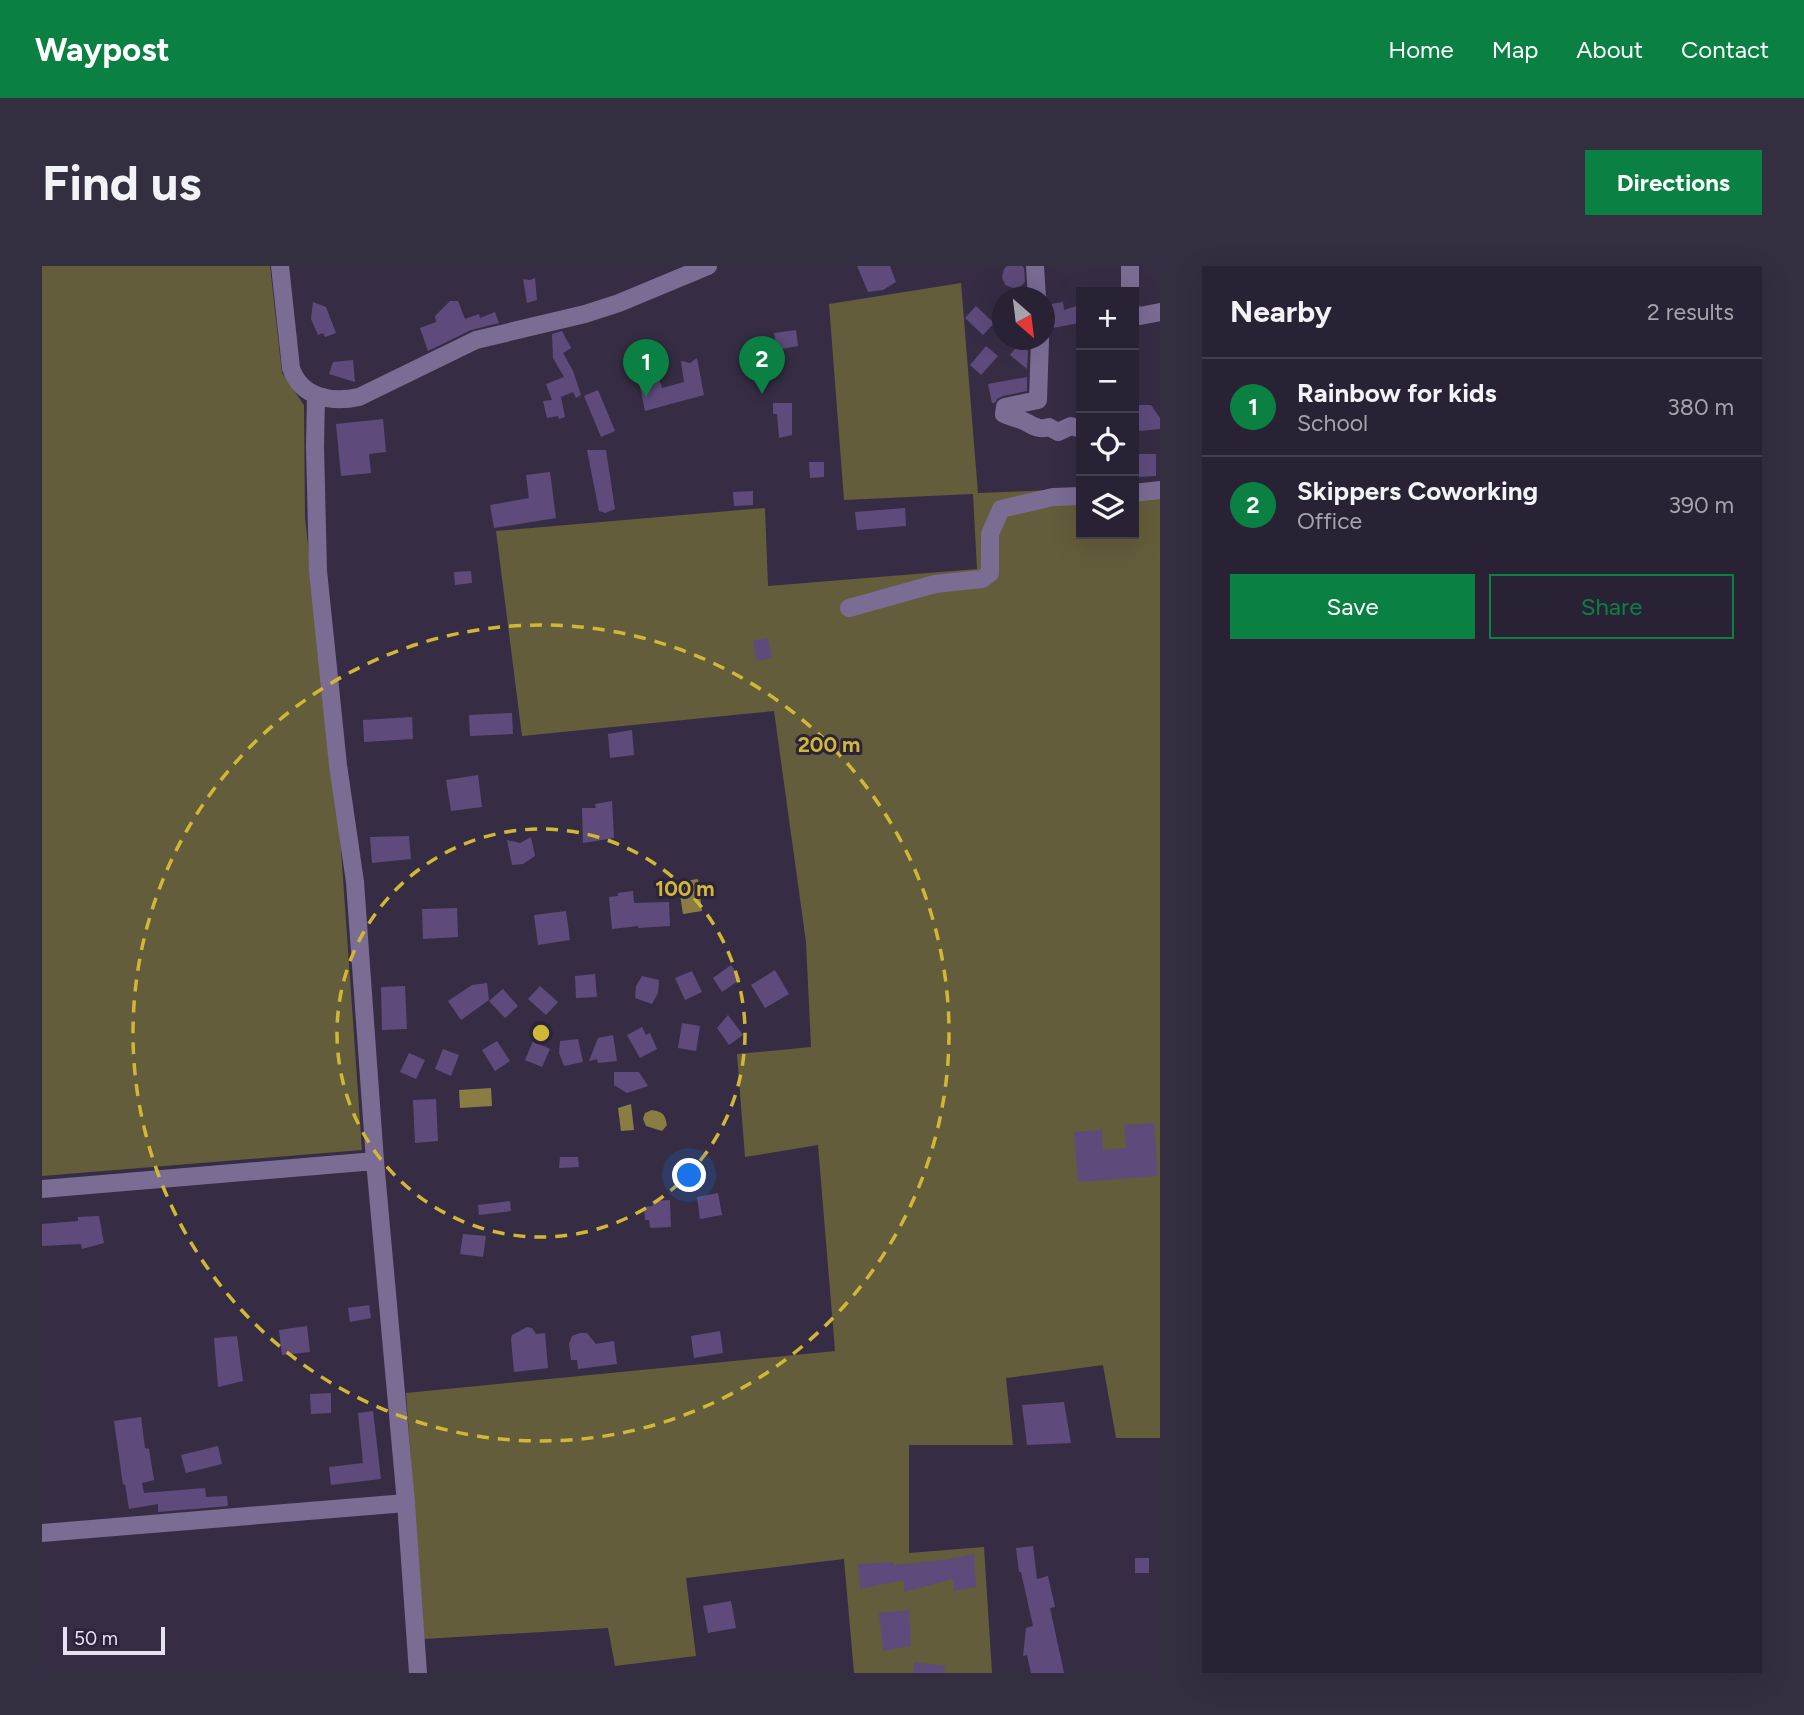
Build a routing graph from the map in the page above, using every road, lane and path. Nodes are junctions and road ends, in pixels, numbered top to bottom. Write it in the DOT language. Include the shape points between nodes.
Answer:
graph roads {
  1 [pos="280,266"];
  2 [pos="708,266"];
  3 [pos="1035,266"];
  4 [pos="1130,266"];
  5 [pos="1036,287"];
  6 [pos="1130,287"];
  7 [pos="1160,312"];
  8 [pos="1139,316"];
  9 [pos="1040,350"];
  10 [pos="316,396"];
  11 [pos="1076,428"];
  12 [pos="1160,490"];
  13 [pos="1139,492"];
  14 [pos="1076,496"];
  15 [pos="849,608"];
  16 [pos="375,1161"];
  17 [pos="42,1189"];
  18 [pos="406,1503"];
  19 [pos="42,1533"];
  20 [pos="418,1673"];
  1 -- 10 [label="street" via="291,368 300,386"];
  2 -- 10 [label="street" via="596,311 477,340 359,397 343,401"];
  3 -- 5 [label="street"];
  4 -- 6 [label="street"];
  7 -- 8 [label="street"];
  9 -- 11 [label="street" via="1038,400 1005,407 1004,414 1035,428 1058,432"];
  10 -- 16 [label="street" via="318,571 355,882"];
  12 -- 13 [label="street"];
  14 -- 15 [label="street" via="1001,509 990,534 990,573 982,579 935,584"];
  16 -- 17 [label="street"];
  16 -- 18 [label="street"];
  18 -- 19 [label="street"];
  18 -- 20 [label="street"];
}
